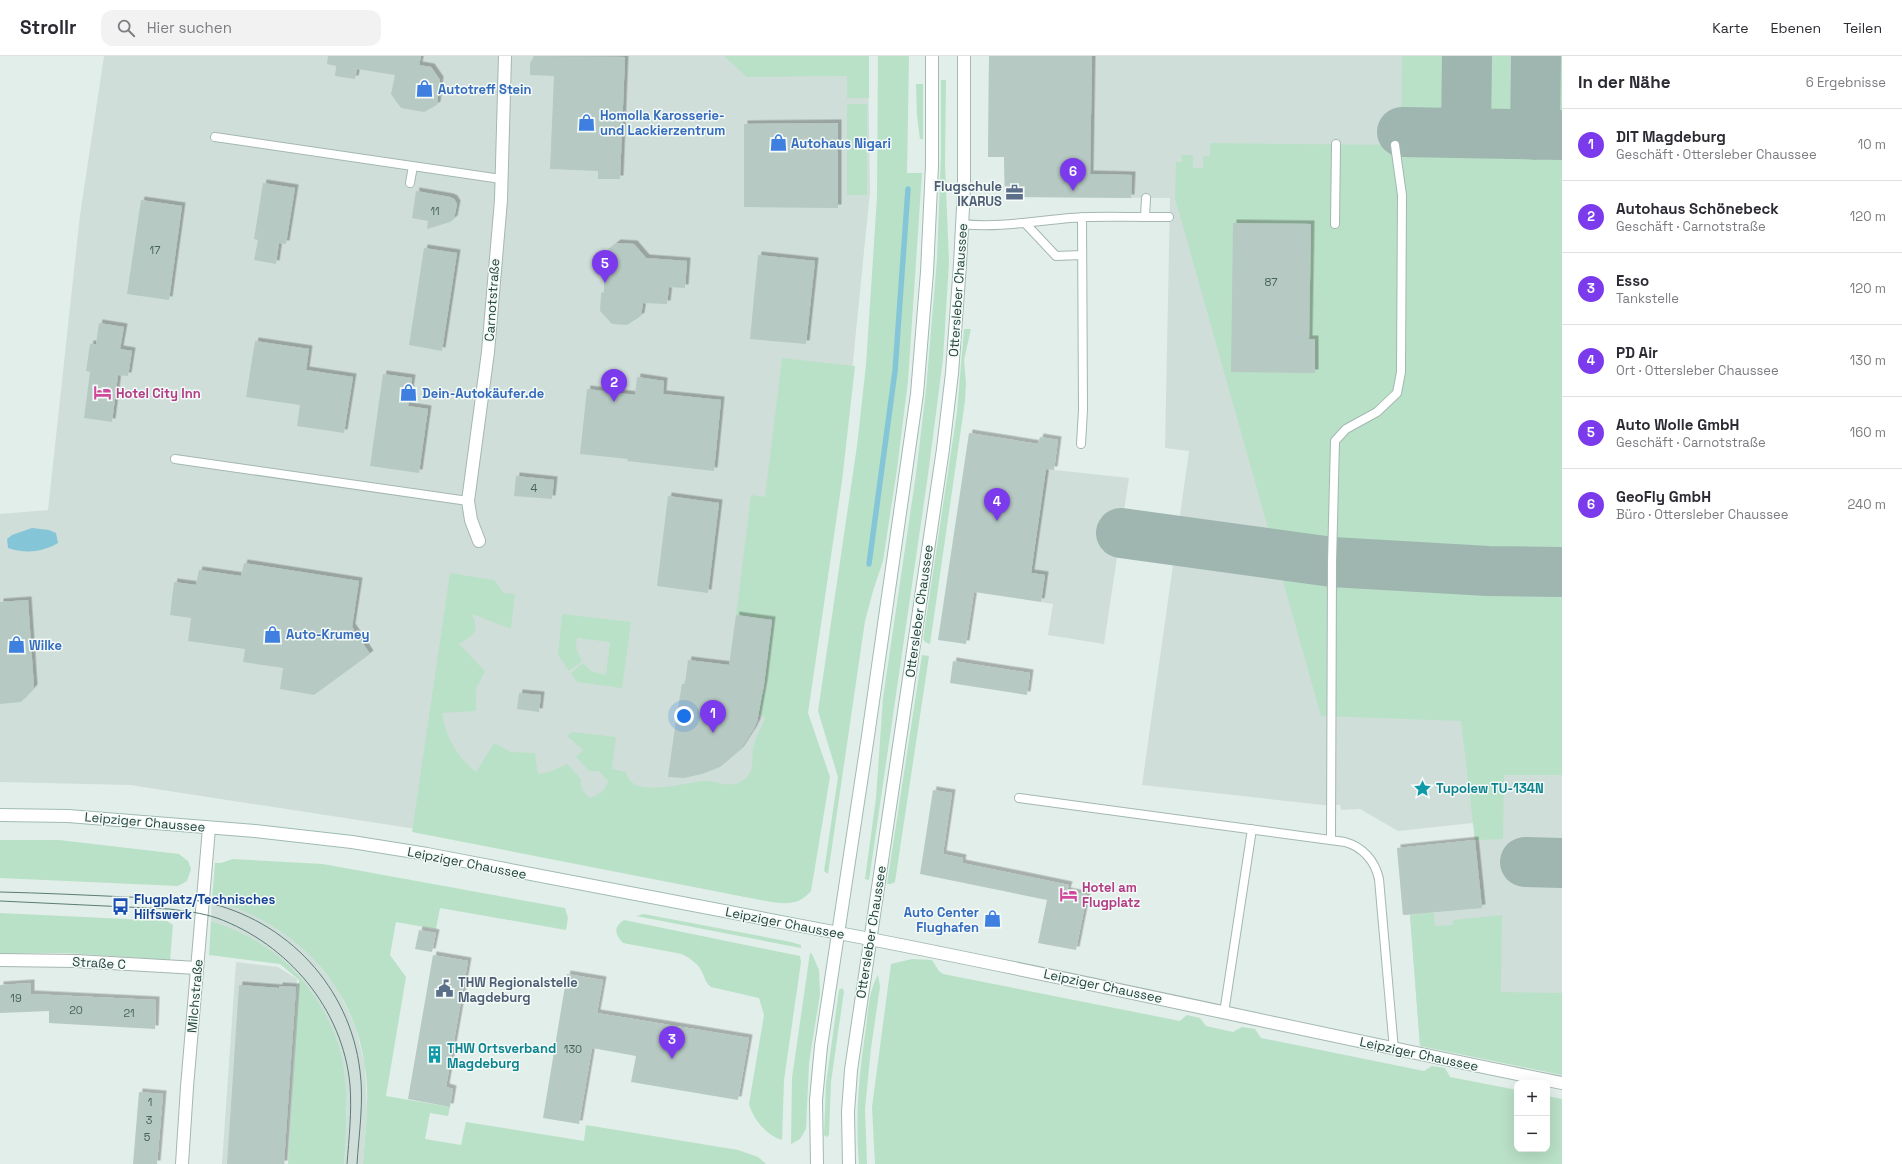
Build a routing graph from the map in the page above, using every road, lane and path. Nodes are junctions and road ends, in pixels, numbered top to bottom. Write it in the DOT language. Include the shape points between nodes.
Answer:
graph roads {
  1 [pos="505,56"];
  2 [pos="932,56"];
  3 [pos="964,56"];
  4 [pos="215,137"];
  5 [pos="1336,144"];
  6 [pos="1395,145"];
  7 [pos="413,166"];
  8 [pos="501,179"];
  9 [pos="410,183"];
  10 [pos="1146,198"];
  11 [pos="1082,217"];
  12 [pos="1145,217"];
  13 [pos="1169,217"];
  14 [pos="1025,223"];
  15 [pos="962,224"];
  16 [pos="1335,224"];
  17 [pos="1082,256"];
  18 [pos="1081,444"];
  19 [pos="175,458"];
  20 [pos="468,501"];
  21 [pos="480,541"];
  22 [pos="1020,798"];
  23 [pos="0,815"];
  24 [pos="209,828"];
  25 [pos="1252,829"];
  26 [pos="1331,840"];
  27 [pos="838,934"];
  28 [pos="870,939"];
  29 [pos="0,960"];
  30 [pos="197,968"];
  31 [pos="1224,1013"];
  32 [pos="1394,1050"];
  33 [pos="1562,1084"];
  34 [pos="182,1164"];
  35 [pos="817,1164"];
  36 [pos="849,1164"];
  1 -- 8 [label="main road, Carnotstraße"];
  2 -- 27 [label="main road" via="932,165 927,272 916,394"];
  3 -- 15 [label="main road, Ottersleber Chaussee"];
  4 -- 7 [label="lane"];
  5 -- 16 [label="lane"];
  6 -- 26 [label="lane" via="1402,194 1401,372 1397,393 1378,412 1346,429 1335,441"];
  7 -- 8 [label="lane"];
  7 -- 9 [label="lane"];
  8 -- 20 [label="main road, Carnotstraße" via="488,352"];
  10 -- 12 [label="lane"];
  11 -- 12 [label="lane"];
  11 -- 14 [label="lane"];
  11 -- 17 [label="lane"];
  12 -- 13 [label="lane"];
  14 -- 15 [label="lane"];
  14 -- 17 [label="lane" via="1056,256"];
  15 -- 28 [label="main road, Ottersleber Chaussee" via="958,303 943,449"];
  17 -- 18 [label="lane"];
  19 -- 20 [label="lane"];
  20 -- 21 [label="main road, Carnotstraße" via="471,520"];
  22 -- 25 [label="lane"];
  23 -- 24 [label="main road, Leipziger Chaussee" via="68,816"];
  24 -- 27 [label="main road, Leipziger Chaussee" via="302,836 402,850"];
  24 -- 30 [label="main road, Milchstraße"];
  25 -- 26 [label="lane"];
  25 -- 31 [label="lane"];
  26 -- 32 [label="lane" via="1350,843 1361,850 1378,874"];
  27 -- 28 [label="main road, Leipziger Chaussee"];
  27 -- 35 [label="main road" via="818,1067"];
  28 -- 31 [label="main road, Leipziger Chaussee"];
  28 -- 36 [label="main road, Ottersleber Chaussee" via="851,1070 848,1112"];
  29 -- 30 [label="main road, Straße C"];
  30 -- 34 [label="main road, Milchstraße"];
  31 -- 32 [label="main road, Leipziger Chaussee"];
  32 -- 33 [label="main road, Leipziger Chaussee"];
}
